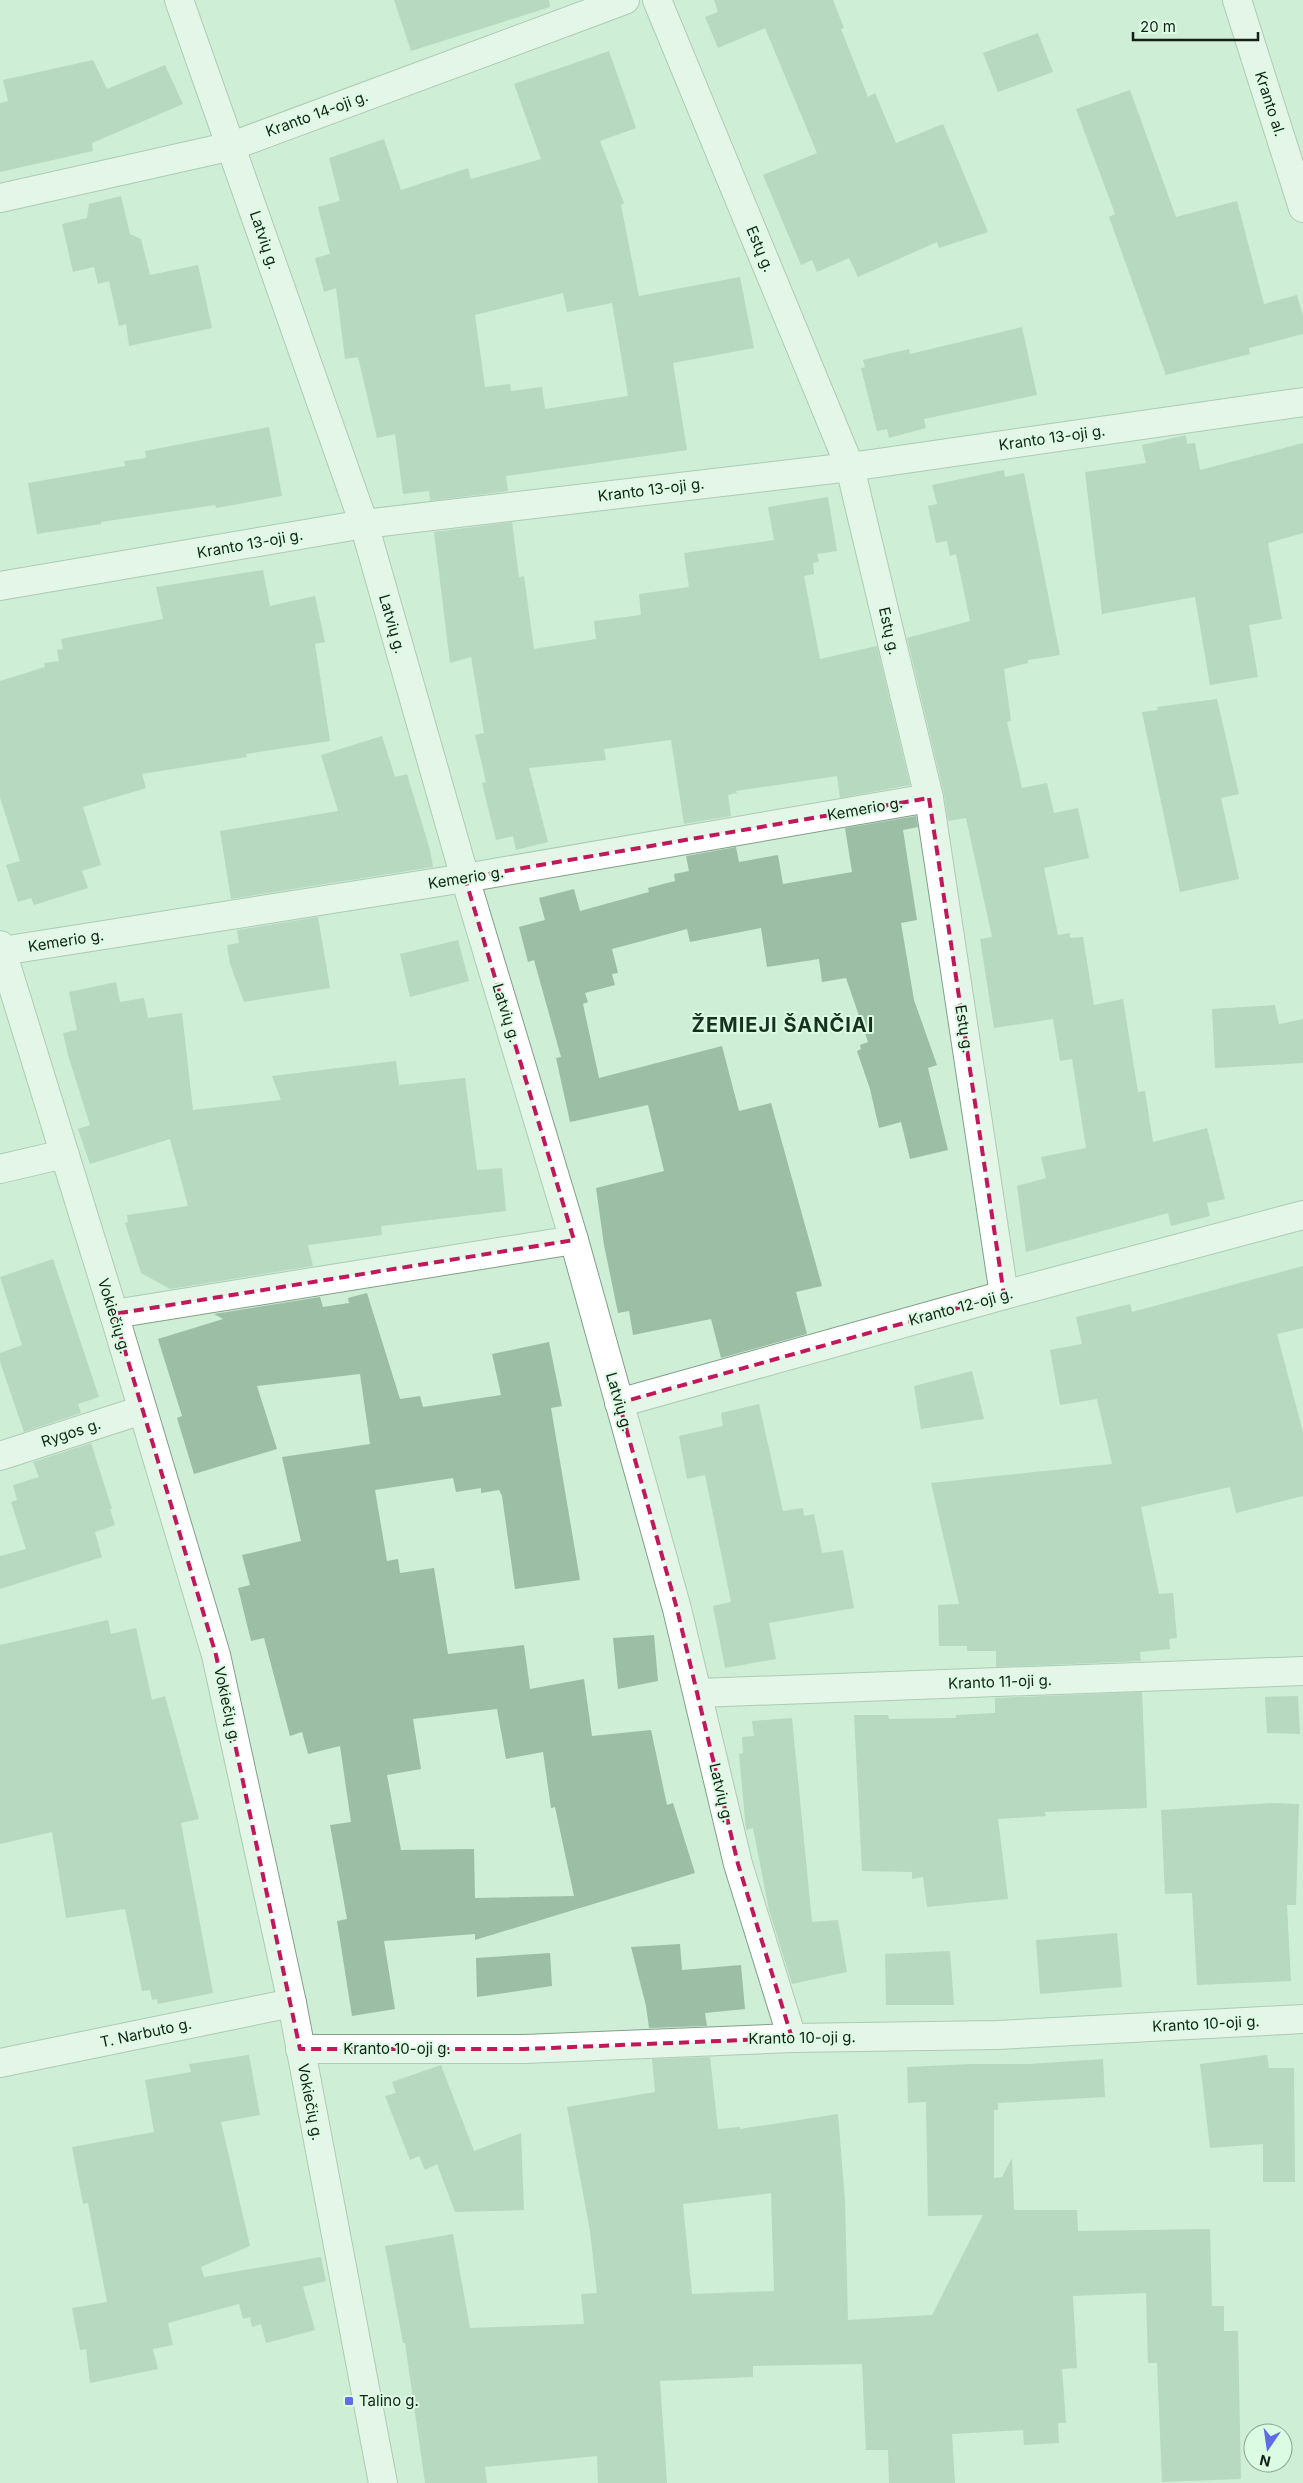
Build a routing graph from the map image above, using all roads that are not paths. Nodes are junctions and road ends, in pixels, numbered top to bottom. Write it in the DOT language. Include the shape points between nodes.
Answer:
graph roads {
  1 [pos="179,0"];
  2 [pos="625,0"];
  3 [pos="657,0"];
  4 [pos="1237,0"];
  5 [pos="232,146"];
  6 [pos="0,198"];
  7 [pos="1303,208"];
  8 [pos="1303,402"];
  9 [pos="850,467"];
  10 [pos="364,524"];
  11 [pos="0,586"];
  12 [pos="928,798"];
  13 [pos="465,878"];
  14 [pos="1,948"];
  15 [pos="64,1154"];
  16 [pos="0,1168"];
  17 [pos="1303,1215"];
  18 [pos="574,1240"];
  19 [pos="1004,1295"];
  20 [pos="114,1314"];
  21 [pos="619,1403"];
  22 [pos="142,1410"];
  23 [pos="0,1456"];
  24 [pos="1303,1671"];
  25 [pos="698,1693"];
  26 [pos="292,2003"];
  27 [pos="1303,2018"];
  28 [pos="792,2038"];
  29 [pos="300,2049"];
  30 [pos="0,2063"];
  31 [pos="382,2483"];
  1 -- 5 [label="street, Latvių g."];
  2 -- 5 [label="street, Kranto 14-oji g."];
  3 -- 9 [label="street, Estų g."];
  4 -- 7 [label="street, Kranto al."];
  5 -- 6 [label="street, Kranto 14-oji g."];
  5 -- 10 [label="street, Latvių g."];
  8 -- 9 [label="street, Kranto 13-oji g."];
  9 -- 10 [label="street, Kranto 13-oji g."];
  9 -- 12 [label="street, Estų g."];
  10 -- 11 [label="street, Kranto 13-oji g."];
  10 -- 13 [label="street, Latvių g."];
  12 -- 13 [label="street, Kemerio g."];
  12 -- 19 [label="street, Estų g."];
  13 -- 14 [label="street, Kemerio g."];
  13 -- 18 [label="street, Latvių g."];
  14 -- 15 [label="street, Vokiečių g."];
  15 -- 16 [label="street"];
  15 -- 20 [label="street, Vokiečių g."];
  17 -- 19 [label="street, Kranto 12-oji g."];
  18 -- 20 [label="street"];
  18 -- 21 [label="street, Latvių g."];
  19 -- 21 [label="street, Kranto 12-oji g."];
  20 -- 22 [label="street, Vokiečių g."];
  21 -- 25 [label="street, Latvių g."];
  22 -- 23 [label="street, Rygos g."];
  22 -- 26 [label="street, Vokiečių g." via="216,1655"];
  24 -- 25 [label="street, Kranto 11-oji g."];
  25 -- 28 [label="street, Latvių g." via="738,1864"];
  26 -- 29 [label="street, Vokiečių g."];
  26 -- 30 [label="street, T. Narbuto g."];
  27 -- 28 [label="street, Kranto 10-oji g." via="997,2035"];
  28 -- 29 [label="street, Kranto 10-oji g." via="524,2049"];
  29 -- 31 [label="street, Vokiečių g."];
}
